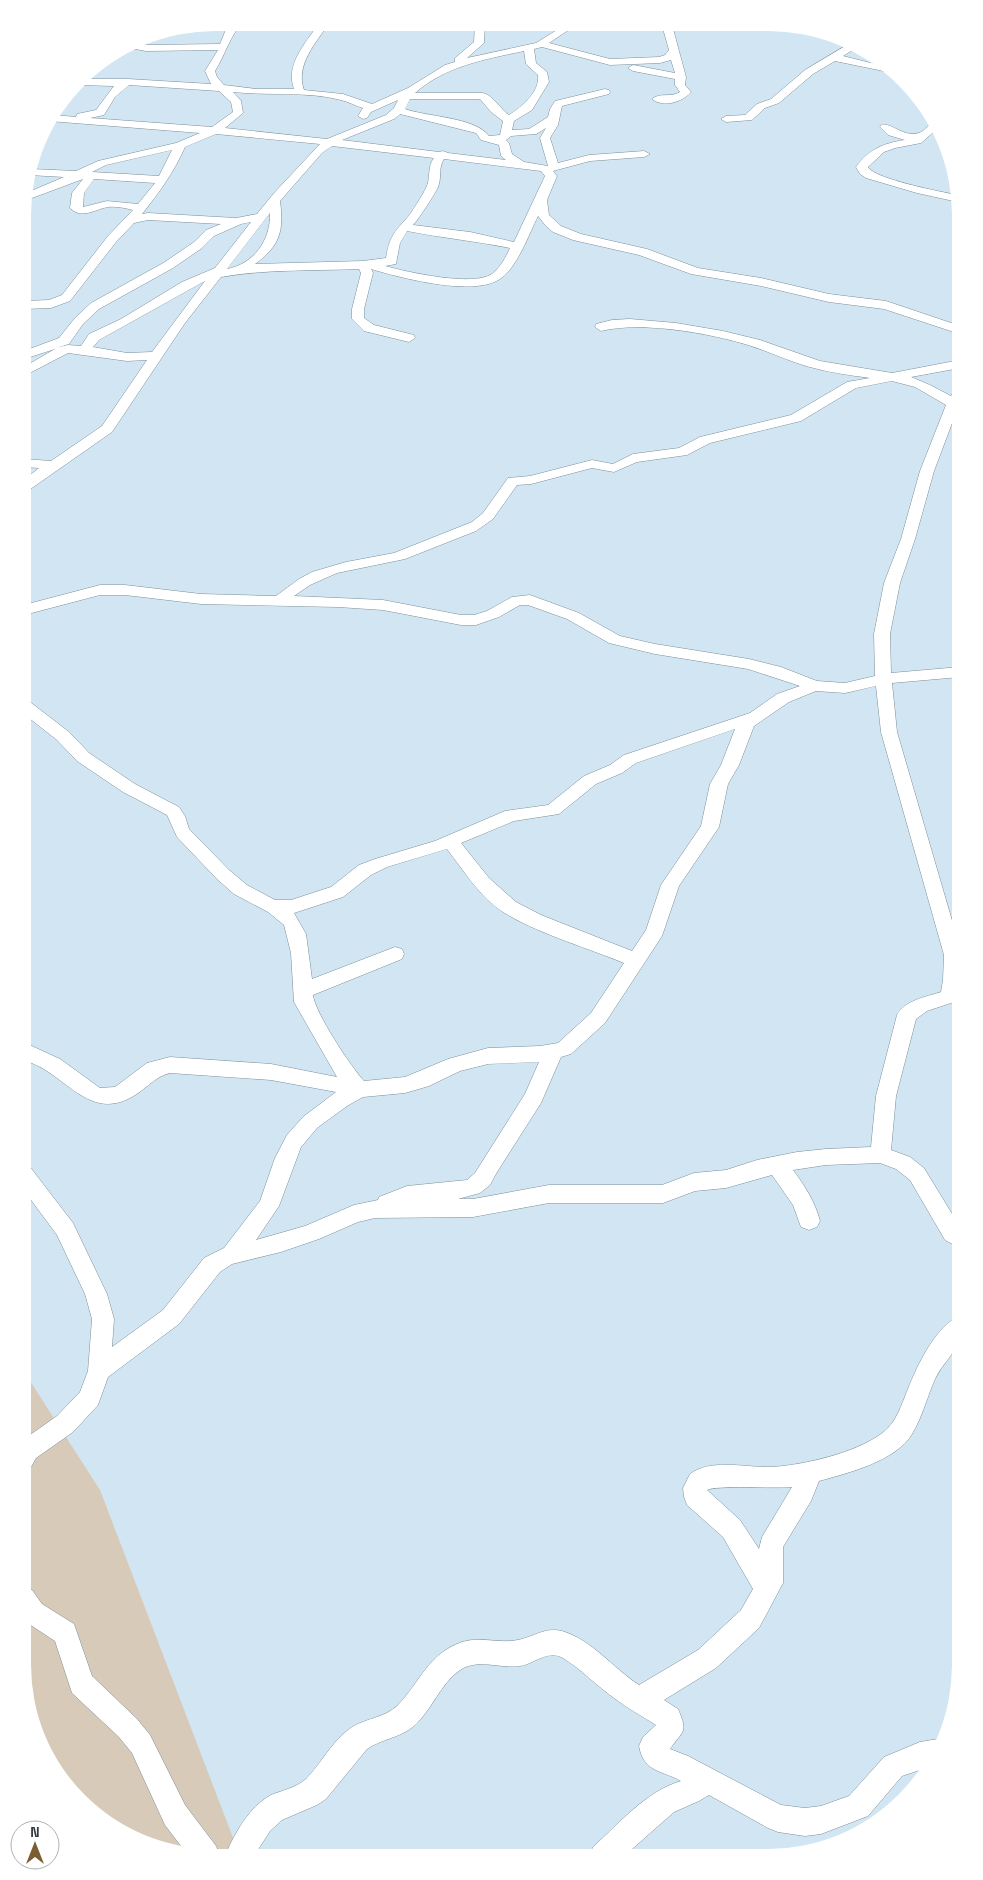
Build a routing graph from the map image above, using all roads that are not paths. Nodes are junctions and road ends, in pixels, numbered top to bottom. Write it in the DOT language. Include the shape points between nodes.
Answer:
graph roads {
  1 [pos="229,31"];
  2 [pos="319,31"];
  3 [pos="480,31"];
  4 [pos="562,31"];
  5 [pos="669,31"];
  6 [pos="480,41"];
  7 [pos="542,44"];
  8 [pos="141,47"];
  9 [pos="529,47"];
  10 [pos="223,48"];
  11 [pos="847,49"];
  12 [pos="516,50"];
  13 [pos="674,50"];
  14 [pos="833,57"];
  15 [pos="610,62"];
  16 [pos="449,67"];
  17 [pos="878,68"];
  18 [pos="681,77"];
  19 [pos="88,82"];
  20 [pos="124,83"];
  21 [pos="222,88"];
  22 [pos="300,92"];
  23 [pos="605,92"];
  24 [pos="410,93"];
  25 [pos="657,99"];
  26 [pos="372,108"];
  27 [pos="400,110"];
  28 [pos="58,119"];
  29 [pos="59,119"];
  30 [pos="726,119"];
  31 [pos="509,120"];
  32 [pos="552,120"];
  33 [pos="885,127"];
  34 [pos="930,128"];
  35 [pos="215,130"];
  36 [pos="353,132"];
  37 [pos="506,133"];
  38 [pos="920,136"];
  39 [pos="492,140"];
  40 [pos="331,141"];
  41 [pos="180,145"];
  42 [pos="443,154"];
  43 [pos="644,154"];
  44 [pos="521,165"];
  45 [pos="550,169"];
  46 [pos="37,172"];
  47 [pos="74,175"];
  48 [pos="91,176"];
  49 [pos="162,180"];
  50 [pos="33,195"];
  51 [pos="950,197"];
  52 [pos="274,200"];
  53 [pos="541,200"];
  54 [pos="140,208"];
  55 [pos="261,217"];
  56 [pos="130,221"];
  57 [pos="238,221"];
  58 [pos="405,226"];
  59 [pos="569,234"];
  60 [pos="518,243"];
  61 [pos="366,265"];
  62 [pos="242,268"];
  63 [pos="218,272"];
  64 [pos="68,296"];
  65 [pos="31,305"];
  66 [pos="31,309"];
  67 [pos="601,326"];
  68 [pos="952,327"];
  69 [pos="409,338"];
  70 [pos="85,350"];
  71 [pos="31,352"];
  72 [pos="155,356"];
  73 [pos="952,366"];
  74 [pos="31,368"];
  75 [pos="893,377"];
  76 [pos="952,399"];
  77 [pos="952,415"];
  78 [pos="31,463"];
  79 [pos="53,465"];
  80 [pos="31,482"];
  81 [pos="280,600"];
  82 [pos="31,608"];
  83 [pos="952,673"];
  84 [pos="883,679"];
  85 [pos="796,680"];
  86 [pos="815,686"];
  87 [pos="783,698"];
  88 [pos="31,711"];
  89 [pos="751,718"];
  90 [pos="450,841"];
  91 [pos="271,906"];
  92 [pos="952,952"];
  93 [pos="395,954"];
  94 [pos="636,960"];
  95 [pos="303,991"];
  96 [pos="952,996"];
  97 [pos="553,1052"];
  98 [pos="31,1054"];
  99 [pos="360,1089"];
  100 [pos="880,1155"];
  101 [pos="777,1165"];
  102 [pos="31,1183"];
  103 [pos="375,1209"];
  104 [pos="809,1221"];
  105 [pos="952,1232"];
  106 [pos="230,1255"];
  107 [pos="952,1335"];
  108 [pos="99,1371"];
  109 [pos="31,1448"];
  110 [pos="810,1472"];
  111 [pos="766,1590"];
  112 [pos="31,1610"];
  113 [pos="640,1698"];
  114 [pos="929,1754"];
  115 [pos="704,1780"];
  116 [pos="200,1848"];
  117 [pos="243,1849"];
  118 [pos="612,1849"];
  1 -- 10 [label="street"];
  2 -- 22 [label="street" via="298,63 296,80"];
  3 -- 6 [label="street"];
  4 -- 7 [label="street"];
  5 -- 13 [label="street"];
  6 -- 12 [label="street" via="496,48"];
  6 -- 16 [label="street"];
  7 -- 9 [label="street"];
  7 -- 15 [label="street"];
  8 -- 10 [label="street"];
  9 -- 12 [label="street"];
  9 -- 31 [label="street" via="531,64 543,74 544,82 528,108"];
  10 -- 21 [label="street" via="210,71 213,82"];
  11 -- 14 [label="street"];
  12 -- 16 [label="street"];
  13 -- 15 [label="street" via="669,57 660,60"];
  13 -- 18 [label="street"];
  14 -- 17 [label="street"];
  14 -- 30 [label="street" via="748,118"];
  15 -- 18 [label="street"];
  16 -- 24 [label="street"];
  18 -- 25 [label="street" via="680,85 685,93 676,99"];
  19 -- 20 [label="street"];
  20 -- 21 [label="street"];
  20 -- 29 [label="street" via="100,112"];
  21 -- 22 [label="street"];
  21 -- 35 [label="street" via="232,96 239,111"];
  22 -- 26 [label="street" via="343,97"];
  23 -- 32 [label="street" via="562,101"];
  24 -- 26 [label="street"];
  24 -- 27 [label="street"];
  24 -- 31 [label="street" via="482,96"];
  26 -- 36 [label="street" via="365,111"];
  27 -- 36 [label="street"];
  27 -- 39 [label="street" via="416,117 472,128"];
  28 -- 35 [label="street"];
  31 -- 37 [label="street"];
  32 -- 37 [label="street" via="532,132"];
  32 -- 45 [label="street" via="552,127 545,138"];
  33 -- 38 [label="street" via="896,134"];
  34 -- 38 [label="street"];
  35 -- 40 [label="street"];
  35 -- 41 [label="street"];
  36 -- 40 [label="street"];
  37 -- 39 [label="street" via="505,137"];
  38 -- 51 [label="street" via="917,141 895,144 874,153 862,167 864,172 921,191"];
  39 -- 44 [label="street" via="505,144 506,156"];
  40 -- 42 [label="street"];
  40 -- 52 [label="street" via="304,165"];
  41 -- 47 [label="street" via="102,163"];
  41 -- 49 [label="street"];
  42 -- 44 [label="street"];
  42 -- 58 [label="street" via="436,162 433,186 414,218"];
  43 -- 45 [label="street" via="590,158"];
  44 -- 45 [label="street"];
  45 -- 53 [label="street" via="551,180"];
  46 -- 47 [label="street"];
  47 -- 48 [label="street"];
  47 -- 50 [label="street"];
  48 -- 49 [label="street"];
  48 -- 54 [label="street" via="78,193 76,208 90,211 114,204"];
  49 -- 54 [label="street"];
  52 -- 55 [label="street"];
  52 -- 62 [label="street" via="278,220 273,240"];
  53 -- 59 [label="street" via="546,219"];
  53 -- 60 [label="street"];
  54 -- 56 [label="street"];
  55 -- 57 [label="street"];
  55 -- 63 [label="street"];
  56 -- 57 [label="street" via="148,216"];
  56 -- 64 [label="street"];
  57 -- 71 [label="street" via="210,233 168,265 105,299 86,313 64,341"];
  58 -- 60 [label="street"];
  58 -- 61 [label="street" via="394,243 393,260"];
  59 -- 60 [label="street" via="541,233"];
  59 -- 68 [label="street" via="643,252 691,270 829,298 886,305"];
  60 -- 61 [label="street" via="496,277 479,282 421,278"];
  61 -- 62 [label="street"];
  61 -- 69 [label="street" via="358,319 369,328"];
  62 -- 63 [label="street"];
  63 -- 70 [label="street" via="192,280 94,337"];
  63 -- 72 [label="street"];
  64 -- 65 [label="street" via="51,304"];
  64 -- 66 [label="street" via="59,305"];
  67 -- 75 [label="street" via="619,322 684,329 753,342 821,366"];
  70 -- 72 [label="street" via="127,357"];
  70 -- 74 [label="street" via="60,351"];
  72 -- 79 [label="street" via="107,429"];
  73 -- 75 [label="street"];
  75 -- 76 [label="street"];
  75 -- 81 [label="street" via="848,387 796,418 705,440 683,452 635,458 612,468 592,464 531,480 513,481 479,524 399,556 323,572 296,586"];
  77 -- 84 [label="street" via="927,472 892,584 884,617"];
  78 -- 79 [label="street"];
  79 -- 80 [label="street"];
  81 -- 82 [label="street" via="201,599 100,590"];
  81 -- 85 [label="street" via="383,606 476,620 516,600 530,600 573,616 616,640 749,664"];
  83 -- 84 [label="street"];
  84 -- 86 [label="street" via="845,688"];
  84 -- 92 [label="street" via="889,732"];
  85 -- 86 [label="street"];
  85 -- 87 [label="street"];
  86 -- 87 [label="street"];
  87 -- 89 [label="street"];
  88 -- 91 [label="street" via="63,736 83,757 129,788 173,811 183,833 236,887"];
  89 -- 90 [label="street" via="630,759 590,780 553,810 511,815"];
  89 -- 94 [label="street" via="719,784 710,827 670,885 658,925"];
  90 -- 91 [label="street" via="365,870 337,892 291,907"];
  90 -- 94 [label="street" via="483,883 509,907"];
  91 -- 95 [label="street" via="294,925"];
  93 -- 95 [label="street"];
  94 -- 97 [label="street" via="598,1018 569,1046"];
  95 -- 99 [label="street" via="308,1011 348,1077"];
  96 -- 100 [label="street" via="920,1006 907,1015 886,1096"];
  97 -- 99 [label="street" via="488,1056 455,1064 405,1085"];
  97 -- 103 [label="street" via="534,1097 483,1179 473,1187 407,1195"];
  98 -- 99 [label="street" via="98,1096 122,1093 154,1069 170,1065 271,1072"];
  99 -- 106 [label="street" via="320,1113 301,1133 289,1149 268,1205"];
  100 -- 101 [label="street" via="826,1157"];
  100 -- 105 [label="street" via="902,1163 917,1174"];
  101 -- 103 [label="street" via="726,1179 694,1182 663,1194 549,1194 473,1208"];
  101 -- 104 [label="street" via="800,1196"];
  102 -- 108 [label="street" via="66,1229 98,1299 103,1319"];
  103 -- 106 [label="street" via="281,1243"];
  106 -- 108 [label="street" via="212,1265 171,1317"];
  107 -- 110 [label="street" via="927,1371 907,1419 895,1438 872,1451"];
  108 -- 109 [label="street" via="94,1390 85,1403 65,1424"];
  110 -- 111 [label="street" via="802,1493 771,1545 771,1576"];
  110 -- 111 [label="street" via="763,1478 713,1478 697,1483 696,1498 726,1522"];
  111 -- 113 [label="street" via="750,1619 707,1659"];
  112 -- 116 [label="street" via="65,1633 81,1684 141,1744 175,1815"];
  113 -- 115 [label="street" via="670,1721 671,1729 653,1743 653,1751 662,1760 679,1765"];
  113 -- 117 [label="street" via="624,1690 562,1643 540,1644 520,1653 485,1651 466,1654 450,1662 399,1721 354,1742 329,1777 315,1790 270,1812"];
  114 -- 115 [label="street" via="893,1766 858,1806 806,1822 778,1818"];
  115 -- 118 [label="street" via="692,1792 664,1803"];
}
